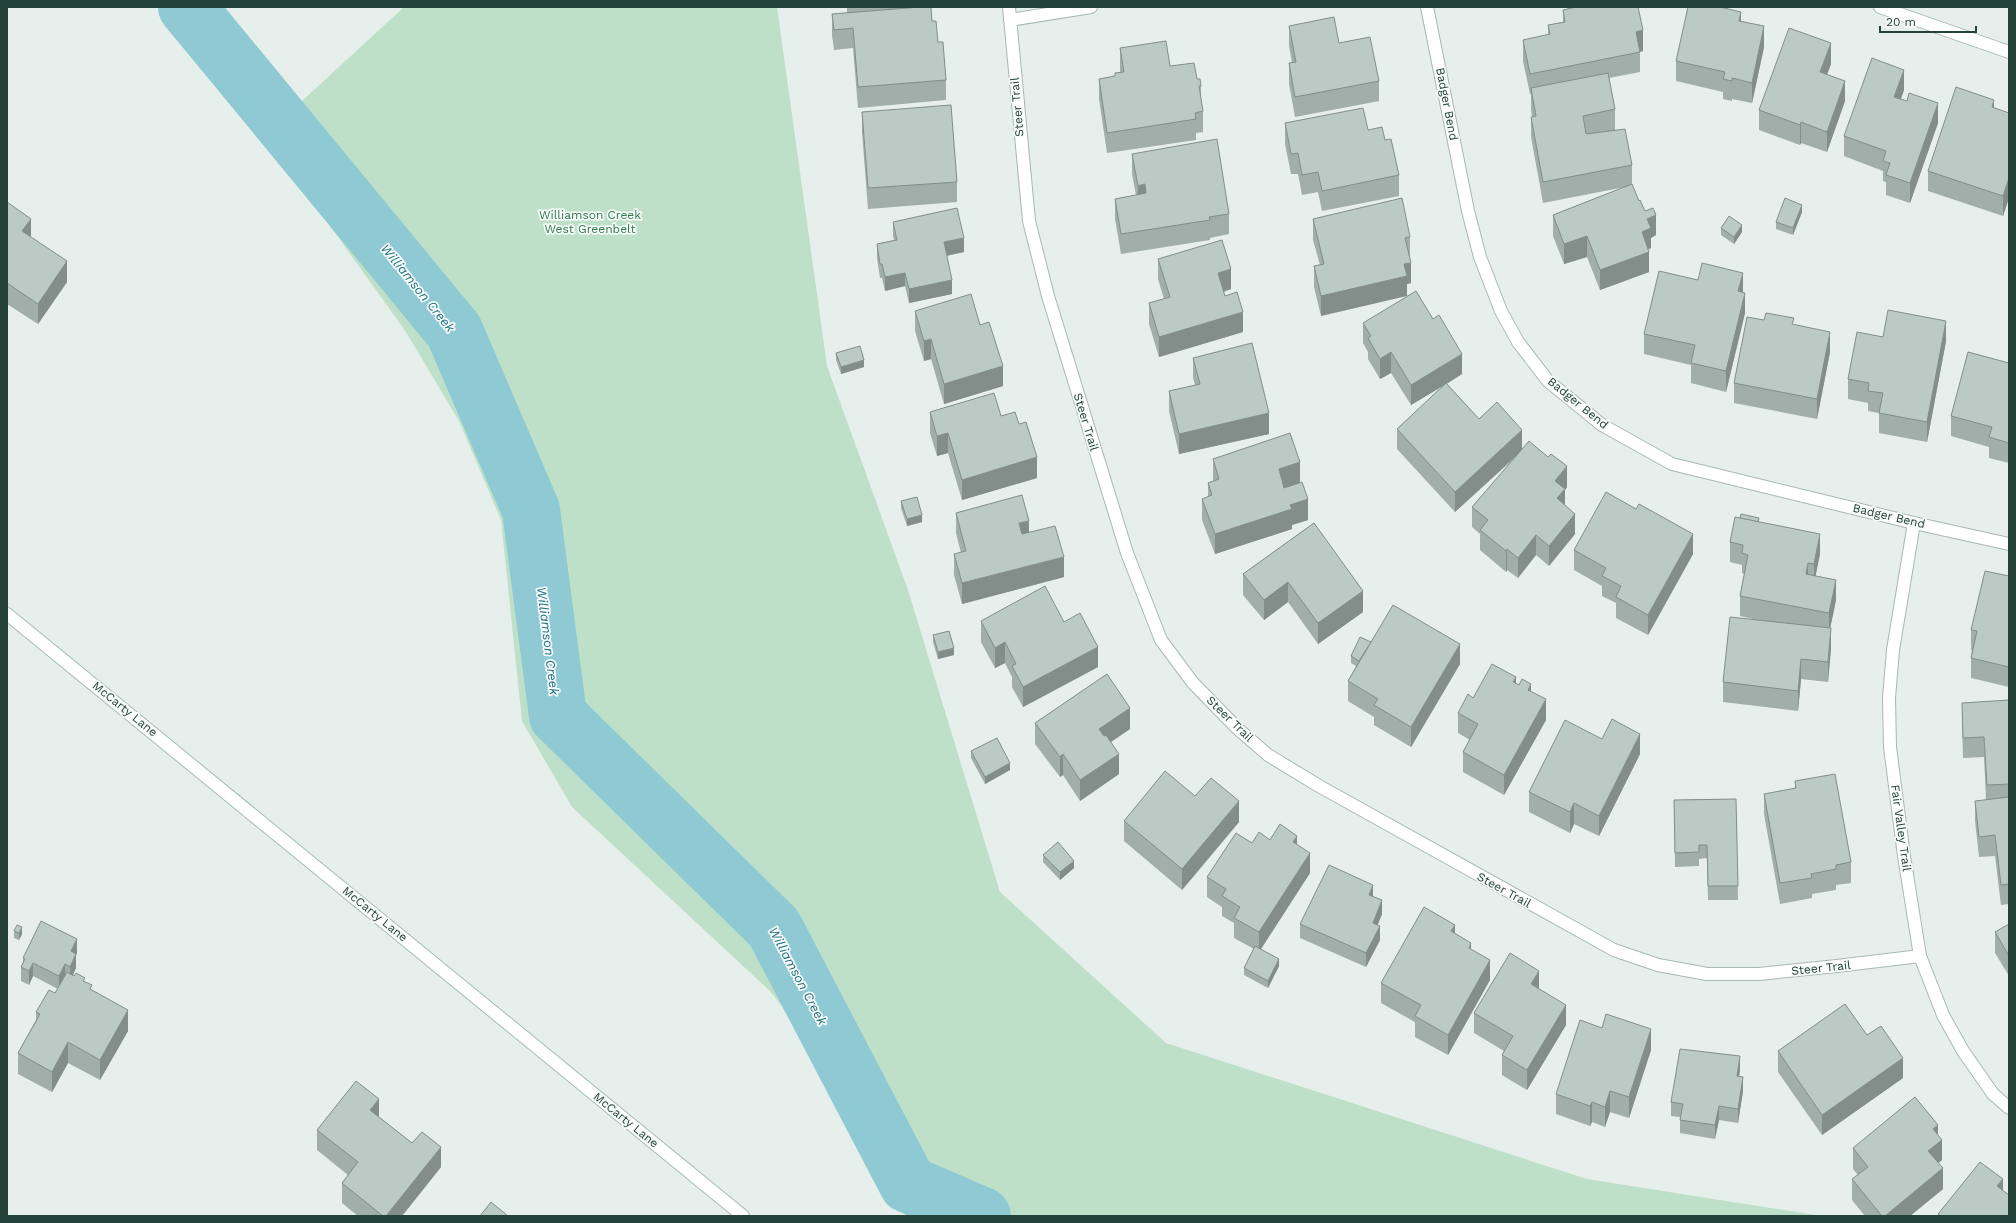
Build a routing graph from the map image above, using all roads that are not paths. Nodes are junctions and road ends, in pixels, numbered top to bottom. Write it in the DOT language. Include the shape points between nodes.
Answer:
graph roads {
  1 [pos="1008,7"];
  2 [pos="1091,7"];
  3 [pos="1427,7"];
  4 [pos="1880,7"];
  5 [pos="1010,20"];
  6 [pos="2009,52"];
  7 [pos="1914,523"];
  8 [pos="2009,544"];
  9 [pos="7,614"];
  10 [pos="1920,956"];
  11 [pos="2009,1108"];
  12 [pos="743,1216"];
  1 -- 5 [label="street, Steer Trail"];
  2 -- 5 [label="street"];
  3 -- 7 [label="street, Badger Bend" via="1468,211 1480,257 1501,311 1515,336 1548,381 1602,425 1672,464"];
  4 -- 6 [label="street"];
  5 -- 10 [label="street, Steer Trail" via="1029,221 1048,296 1126,553 1161,640 1193,683 1238,729 1268,754 1319,786 1614,950 1658,965 1707,974 1759,974"];
  7 -- 8 [label="street, Badger Bend"];
  7 -- 10 [label="street, Fair Valley Trail" via="1893,650 1889,698 1890,747"];
  9 -- 12 [label="street, McCarty Lane"];
  10 -- 11 [label="street, Fair Valley Trail" via="1943,1015 1963,1051 1993,1094"];
}
